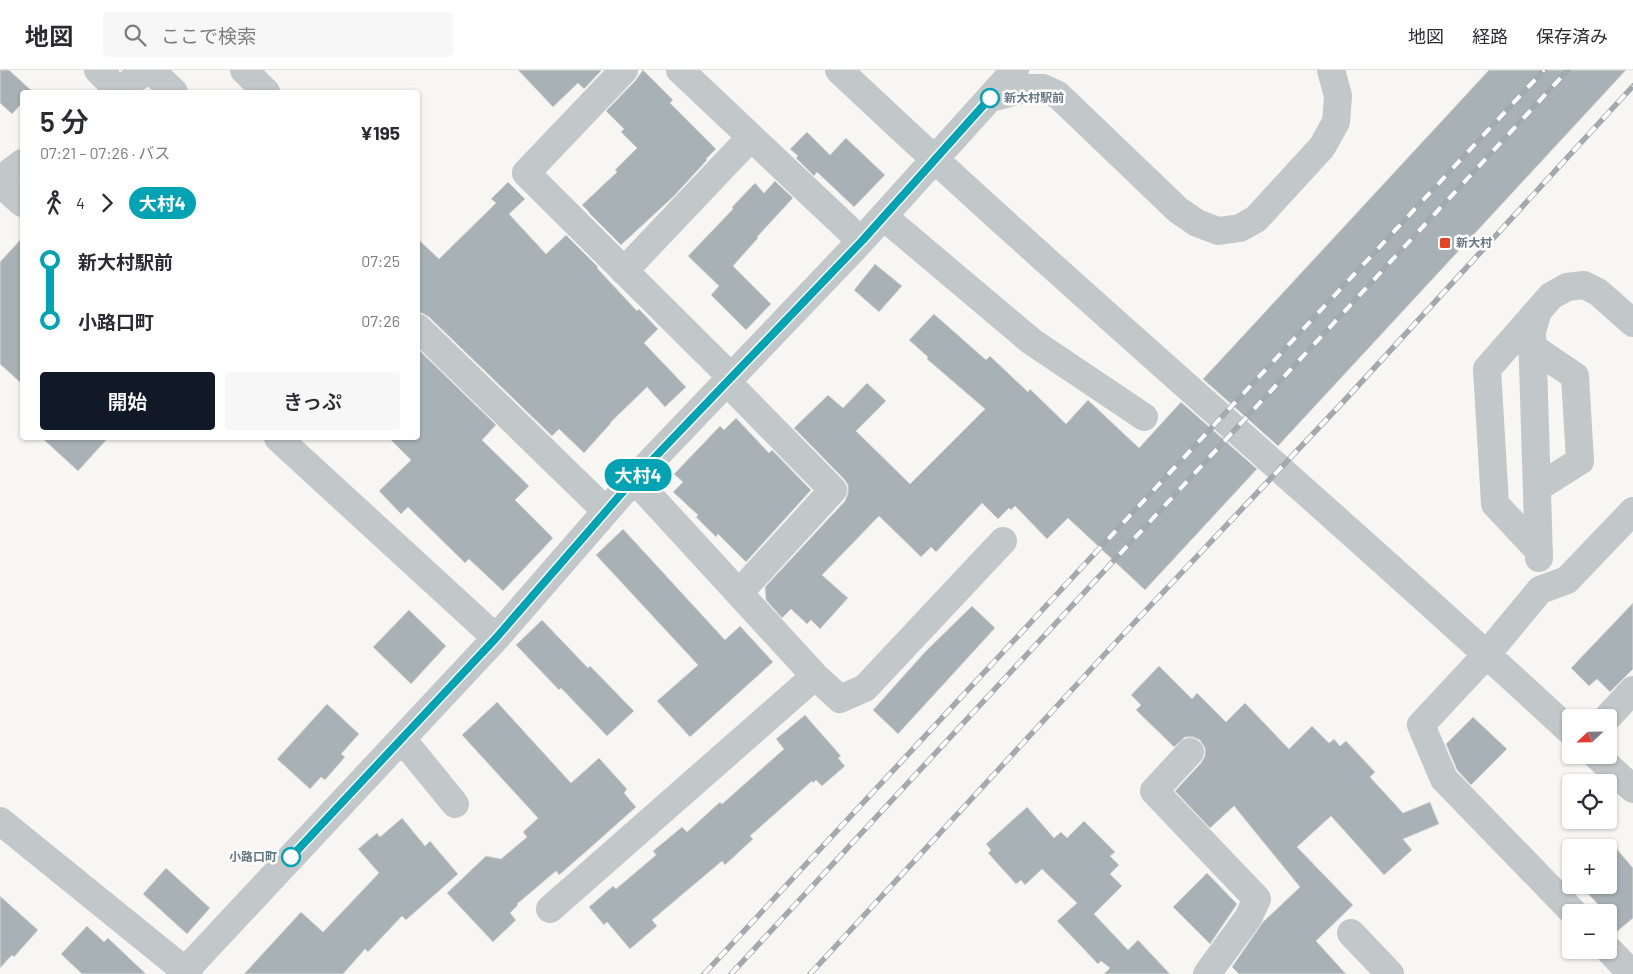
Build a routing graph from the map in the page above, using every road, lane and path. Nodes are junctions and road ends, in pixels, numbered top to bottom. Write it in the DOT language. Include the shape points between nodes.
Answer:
graph roads {
  1 [pos="98,70"];
  2 [pos="147,70"];
  3 [pos="151,70"];
  4 [pos="244,70"];
  5 [pos="624,70"];
  6 [pos="680,70"];
  7 [pos="839,70"];
  8 [pos="1015,70"];
  9 [pos="1331,70"];
  10 [pos="116,90"];
  11 [pos="121,90"];
  12 [pos="172,90"];
  13 [pos="264,90"];
  14 [pos="990,98"];
  15 [pos="751,137"];
  16 [pos="934,160"];
  17 [pos="20,165"];
  18 [pos="0,181"];
  19 [pos="20,201"];
  20 [pos="884,217"];
  21 [pos="862,241"];
  22 [pos="624,271"];
  23 [pos="1538,311"];
  24 [pos="1633,323"];
  25 [pos="420,330"];
  26 [pos="1532,347"];
  27 [pos="729,380"];
  28 [pos="1144,417"];
  29 [pos="280,440"];
  30 [pos="634,479"];
  31 [pos="1537,488"];
  32 [pos="606,511"];
  33 [pos="1633,511"];
  34 [pos="1003,541"];
  35 [pos="1539,551"];
  36 [pos="1540,590"];
  37 [pos="739,593"];
  38 [pos="496,638"];
  39 [pos="1487,654"];
  40 [pos="815,676"];
  41 [pos="1633,690"];
  42 [pos="1615,709"];
  43 [pos="1562,724"];
  44 [pos="402,739"];
  45 [pos="1190,752"];
  46 [pos="1606,764"];
  47 [pos="1633,789"];
  48 [pos="455,804"];
  49 [pos="0,821"];
  50 [pos="1565,904"];
  51 [pos="550,909"];
  52 [pos="1351,933"];
  53 [pos="1617,958"];
  54 [pos="185,973"];
  55 [pos="1207,974"];
  56 [pos="1390,974"];
  57 [pos="1632,974"];
  1 -- 10 [label="street"];
  2 -- 11 [label="street"];
  3 -- 12 [label="street"];
  4 -- 13 [label="street"];
  5 -- 22 [label="street" via="526,172"];
  6 -- 15 [label="street"];
  7 -- 16 [label="street"];
  8 -- 14 [label="street"];
  9 -- 14 [label="street" via="1338,96 1336,122 1322,147 1256,219 1240,228 1218,231 1197,223 1178,210 1058,95 1042,88 1028,88"];
  14 -- 16 [label="street"];
  15 -- 21 [label="street"];
  15 -- 22 [label="street"];
  16 -- 20 [label="street"];
  16 -- 39 [label="street"];
  17 -- 18 [label="street"];
  18 -- 19 [label="street"];
  20 -- 21 [label="street"];
  20 -- 28 [label="street" via="1031,341"];
  21 -- 27 [label="street"];
  22 -- 27 [label="street"];
  23 -- 24 [label="street" via="1551,296 1567,287 1584,285 1598,292"];
  23 -- 26 [label="street" via="1532,331"];
  23 -- 35 [label="street" via="1487,369 1495,504"];
  25 -- 32 [label="street"];
  26 -- 31 [label="street"];
  26 -- 31 [label="street" via="1575,376 1580,461"];
  27 -- 30 [label="street"];
  27 -- 37 [label="street" via="832,490"];
  29 -- 38 [label="street"];
  30 -- 32 [label="street"];
  30 -- 37 [label="street"];
  31 -- 35 [label="street"];
  32 -- 38 [label="street"];
  33 -- 36 [label="street" via="1567,580"];
  34 -- 40 [label="street" via="865,688 840,699"];
  35 -- 36 [label="street"];
  36 -- 39 [label="street"];
  37 -- 40 [label="street"];
  38 -- 44 [label="street"];
  39 -- 43 [label="street"];
  39 -- 50 [label="street" via="1421,725 1444,779"];
  40 -- 51 [label="street"];
  41 -- 42 [label="street"];
  44 -- 48 [label="street"];
  44 -- 54 [label="street"];
  45 -- 55 [label="street" via="1154,791 1257,899 1248,918"];
  46 -- 47 [label="street"];
  49 -- 54 [label="street"];
  52 -- 56 [label="street"];
  53 -- 57 [label="street"];
}
